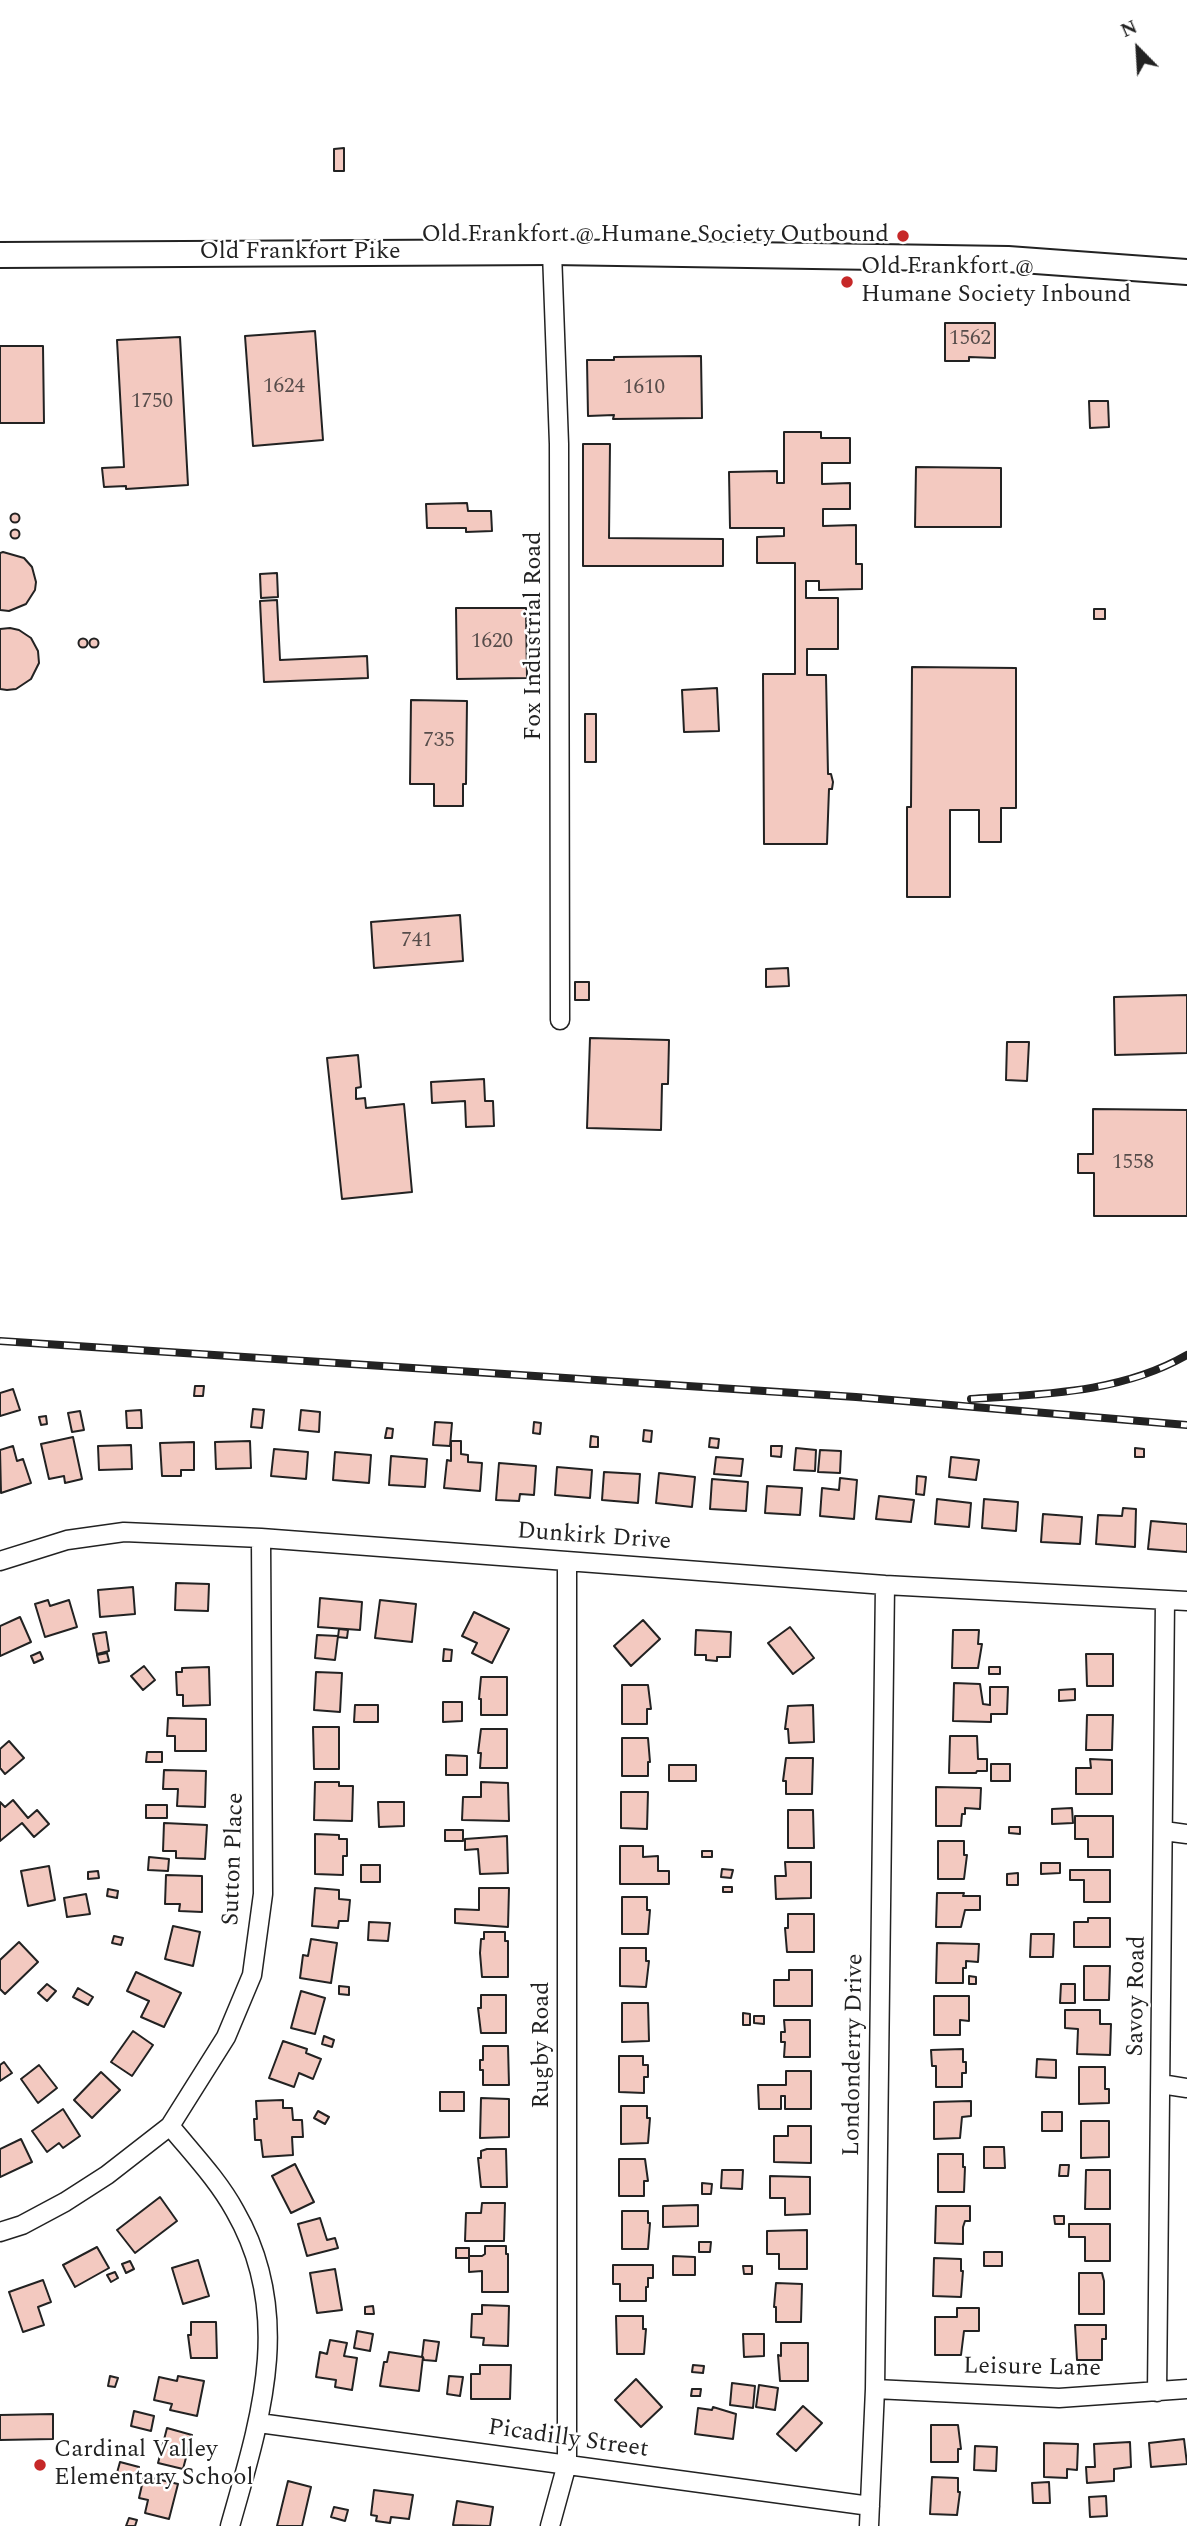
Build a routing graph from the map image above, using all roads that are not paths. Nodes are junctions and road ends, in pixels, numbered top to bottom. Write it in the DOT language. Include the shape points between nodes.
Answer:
graph roads {
  1 [pos="552,252"];
  2 [pos="0,255"];
  3 [pos="1187,272"];
  4 [pos="560,1020"];
  5 [pos="261,1538"];
  6 [pos="0,1561"];
  7 [pos="568,1561"];
  8 [pos="885,1586"];
  9 [pos="1166,1600"];
  10 [pos="1187,1601"];
  11 [pos="1164,1830"];
  12 [pos="1187,1834"];
  13 [pos="1161,2084"];
  14 [pos="1187,2088"];
  15 [pos="170,2126"];
  16 [pos="0,2232"];
  17 [pos="875,2389"];
  18 [pos="1187,2389"];
  19 [pos="1157,2392"];
  20 [pos="259,2423"];
  21 [pos="567,2464"];
  22 [pos="870,2506"];
  23 [pos="230,2526"];
  24 [pos="550,2526"];
  25 [pos="869,2526"];
  1 -- 2 [label="main road, Old Frankfort Pike"];
  1 -- 3 [label="main road, Old Frankfort Pike" via="1008,260"];
  1 -- 4 [label="street, Fox Industrial Road" via="559,444"];
  5 -- 6 [label="street, Dunkirk Drive" via="124,1532 67,1540"];
  5 -- 7 [label="street, Dunkirk Drive"];
  5 -- 15 [label="street, Sutton Place" via="263,1894 252,1975 226,2037"];
  7 -- 8 [label="street, Dunkirk Drive"];
  7 -- 21 [label="street, Rugby Road"];
  8 -- 9 [label="street, Dunkirk Drive"];
  8 -- 17 [label="street, Londonderry Drive"];
  9 -- 10 [label="street, Dunkirk Drive"];
  9 -- 11 [label="street, Savoy Road"];
  11 -- 12 [label="street"];
  11 -- 13 [label="street, Savoy Road"];
  13 -- 14 [label="street"];
  13 -- 19 [label="street, Savoy Road"];
  15 -- 16 [label="street, Sutton Place" via="65,2202"];
  15 -- 20 [label="street" via="215,2179 253,2247 268,2318"];
  17 -- 19 [label="street, Leisure Lane" via="1059,2398"];
  17 -- 22 [label="street, Londonderry Drive"];
  18 -- 19 [label="street, Leisure Lane"];
  20 -- 21 [label="street, Picadilly Street"];
  20 -- 23 [label="street"];
  21 -- 22 [label="street, Picadilly Street"];
  21 -- 24 [label="street, Rugby Road"];
  22 -- 25 [label="street, Londonderry Drive"];
}
